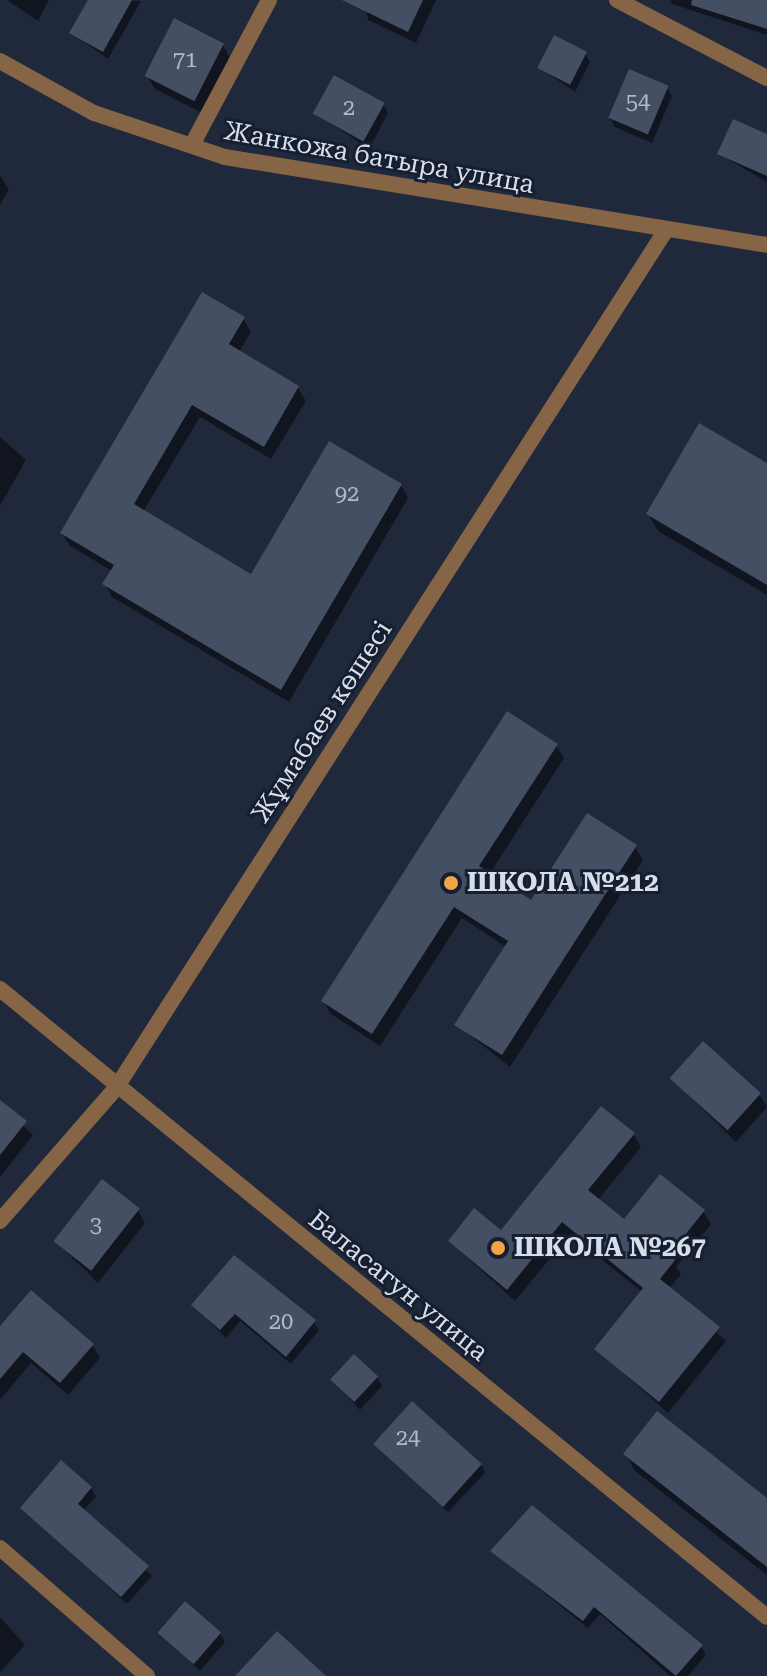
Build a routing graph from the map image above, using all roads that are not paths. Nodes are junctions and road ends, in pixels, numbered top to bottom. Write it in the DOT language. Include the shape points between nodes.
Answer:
graph roads {
  1 [pos="269,0"];
  2 [pos="617,0"];
  3 [pos="0,61"];
  4 [pos="767,78"];
  5 [pos="192,145"];
  6 [pos="664,233"];
  7 [pos="767,245"];
  8 [pos="0,989"];
  9 [pos="116,1088"];
  10 [pos="0,1221"];
  11 [pos="0,1548"];
  12 [pos="767,1617"];
  13 [pos="147,1676"];
  1 -- 5 [label="street"];
  2 -- 4 [label="street"];
  3 -- 5 [label="street, Жанкожа батыра улица" via="94,113"];
  5 -- 6 [label="street, Жанкожа батыра улица"];
  6 -- 7 [label="street, Жанкожа батыра улица"];
  6 -- 9 [label="street, Жұмабаев көшесі"];
  8 -- 9 [label="street, Баласагун улица"];
  9 -- 10 [label="street, Жұмабаев көшесі"];
  9 -- 12 [label="street, Баласагун улица"];
  11 -- 13 [label="street"];
}
